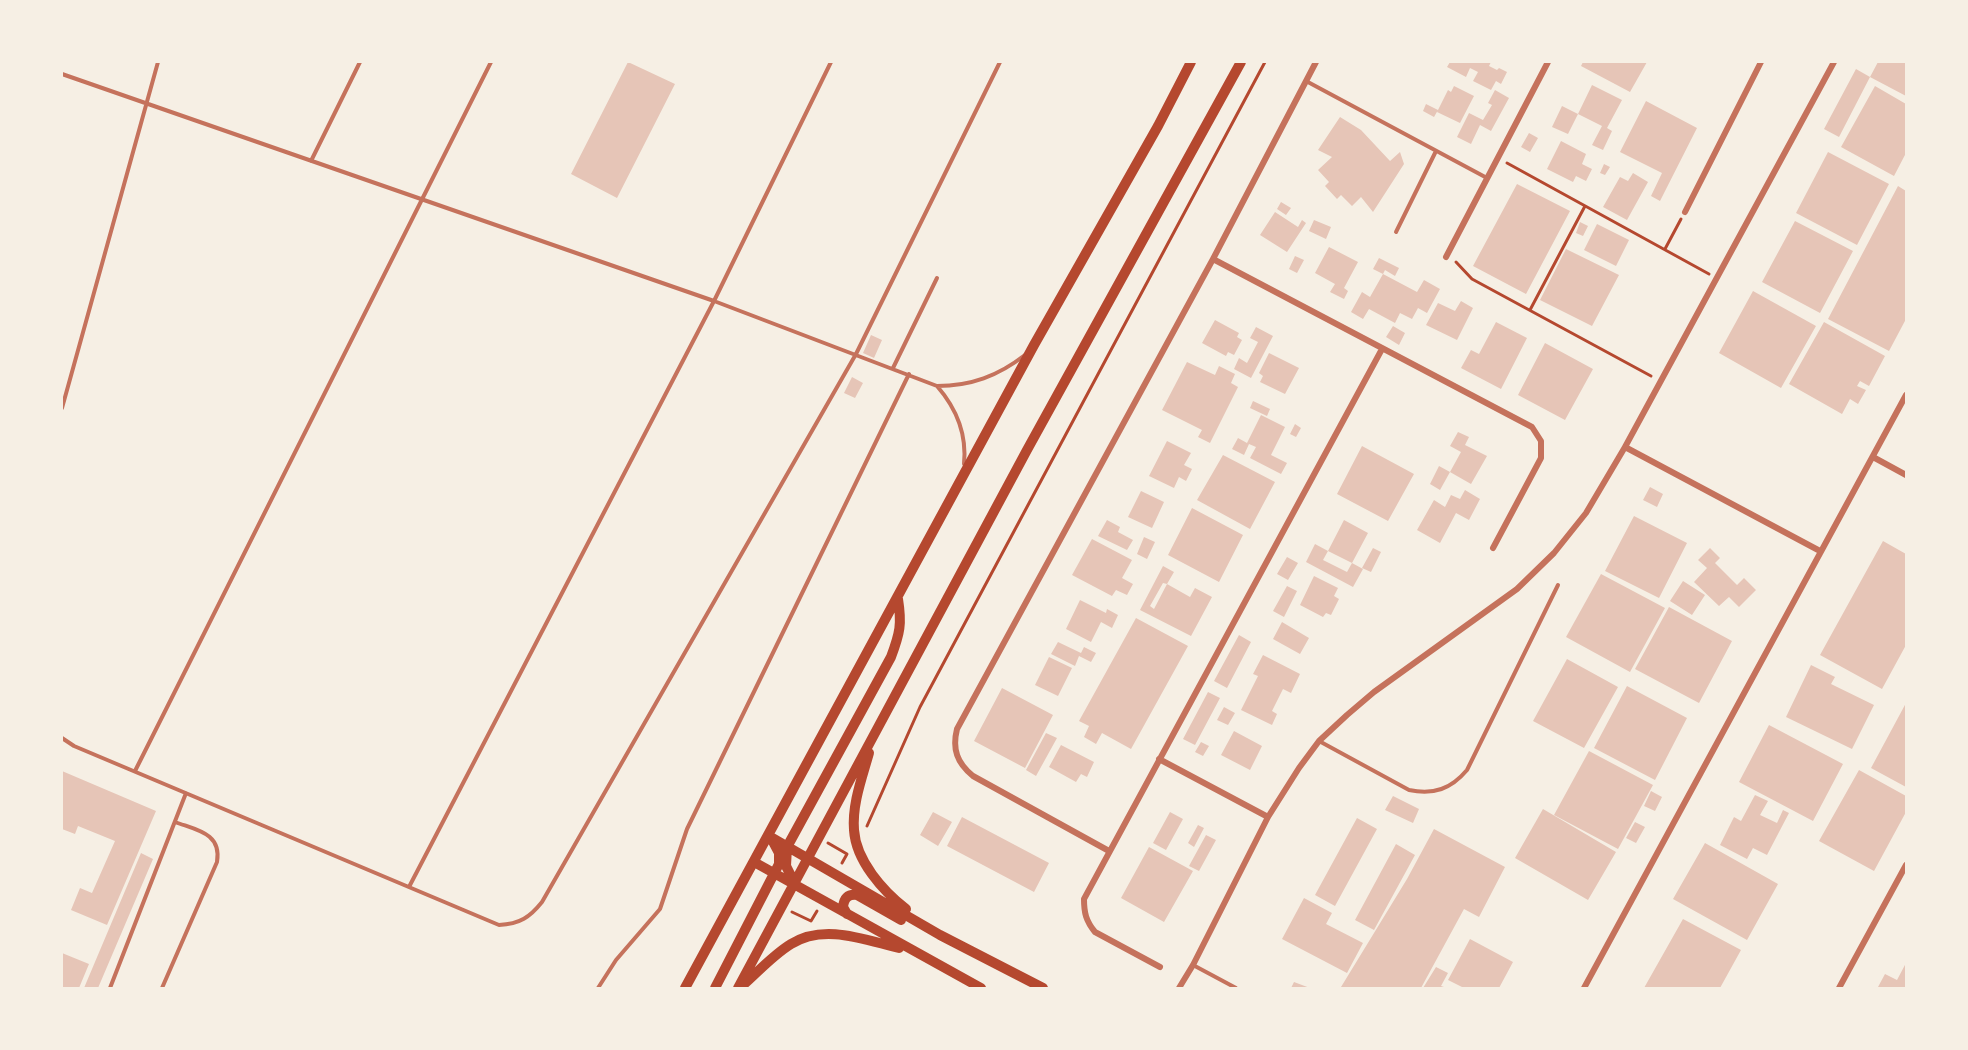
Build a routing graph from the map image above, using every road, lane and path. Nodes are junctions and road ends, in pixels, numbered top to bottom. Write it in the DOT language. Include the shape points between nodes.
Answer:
graph roads {
  1 [pos="158,62"];
  2 [pos="360,62"];
  3 [pos="491,62"];
  4 [pos="831,62"];
  5 [pos="1000,62"];
  6 [pos="1191,62"];
  7 [pos="1241,62"];
  8 [pos="1265,62"];
  9 [pos="1316,62"];
  10 [pos="1548,62"];
  11 [pos="1761,62"];
  12 [pos="1834,62"];
  13 [pos="62,74"];
  14 [pos="1305,81"];
  15 [pos="147,105"];
  16 [pos="1436,151"];
  17 [pos="1498,157"];
  18 [pos="311,161"];
  19 [pos="1487,178"];
  20 [pos="422,201"];
  21 [pos="1586,206"];
  22 [pos="1685,212"];
  23 [pos="1395,232"];
  24 [pos="1449,249"];
  25 [pos="1665,249"];
  26 [pos="1446,256"];
  27 [pos="1214,259"];
  28 [pos="937,278"];
  29 [pos="1717,278"];
  30 [pos="714,301"];
  31 [pos="1530,311"];
  32 [pos="1034,345"];
  33 [pos="1382,349"];
  34 [pos="856,354"];
  35 [pos="893,368"];
  36 [pos="909,374"];
  37 [pos="1660,382"];
  38 [pos="937,386"];
  39 [pos="1906,395"];
  40 [pos="62,408"];
  41 [pos="1625,447"];
  42 [pos="1873,457"];
  43 [pos="1906,475"];
  44 [pos="963,477"];
  45 [pos="1493,549"];
  46 [pos="1820,551"];
  47 [pos="1558,585"];
  48 [pos="898,599"];
  49 [pos="873,737"];
  50 [pos="62,738"];
  51 [pos="1319,741"];
  52 [pos="1159,759"];
  53 [pos="135,771"];
  54 [pos="186,793"];
  55 [pos="1268,817"];
  56 [pos="175,822"];
  57 [pos="867,826"];
  58 [pos="769,836"];
  59 [pos="857,846"];
  60 [pos="787,847"];
  61 [pos="1109,851"];
  62 [pos="847,854"];
  63 [pos="807,859"];
  64 [pos="754,862"];
  65 [pos="1906,865"];
  66 [pos="775,874"];
  67 [pos="795,884"];
  68 [pos="409,887"];
  69 [pos="847,914"];
  70 [pos="940,935"];
  71 [pos="911,951"];
  72 [pos="1194,965"];
  73 [pos="1160,967"];
  74 [pos="110,988"];
  75 [pos="162,988"];
  76 [pos="598,988"];
  77 [pos="685,988"];
  78 [pos="714,988"];
  79 [pos="739,988"];
  80 [pos="981,988"];
  81 [pos="1043,988"];
  82 [pos="1179,988"];
  83 [pos="1236,988"];
  84 [pos="1584,988"];
  85 [pos="1839,988"];
  1 -- 15 [label="lane"];
  2 -- 18 [label="lane"];
  3 -- 20 [label="lane"];
  4 -- 30 [label="lane"];
  5 -- 34 [label="lane"];
  6 -- 32 [label="main road"];
  7 -- 49 [label="main road"];
  8 -- 57 [label="path" via="920,707"];
  9 -- 14 [label="street"];
  10 -- 17 [label="street"];
  11 -- 22 [label="street"];
  12 -- 29 [label="street"];
  13 -- 15 [label="lane"];
  14 -- 16 [label="lane"];
  14 -- 27 [label="street"];
  15 -- 18 [label="lane"];
  15 -- 40 [label="lane"];
  16 -- 19 [label="lane"];
  16 -- 23 [label="lane"];
  17 -- 19 [label="street"];
  17 -- 21 [label="path"];
  18 -- 20 [label="lane"];
  19 -- 24 [label="street"];
  20 -- 30 [label="lane"];
  20 -- 53 [label="lane"];
  21 -- 25 [label="path"];
  21 -- 31 [label="path"];
  22 -- 25 [label="path"];
  24 -- 26 [label="street"];
  24 -- 31 [label="path" via="1467,275"];
  25 -- 29 [label="path"];
  27 -- 33 [label="street"];
  27 -- 61 [label="street" via="961,720 955,738 957,758 973,776"];
  28 -- 35 [label="lane"];
  29 -- 37 [label="street"];
  30 -- 34 [label="lane"];
  30 -- 68 [label="lane"];
  31 -- 37 [label="path"];
  32 -- 38 [label="lane" via="990,377"];
  32 -- 44 [label="main road"];
  33 -- 45 [label="street" via="1538,433 1543,449 1541,458"];
  33 -- 52 [label="street"];
  34 -- 35 [label="lane"];
  34 -- 68 [label="lane" via="533,913 523,921 500,925"];
  35 -- 36 [label="lane"];
  36 -- 38 [label="lane"];
  36 -- 76 [label="lane" via="687,829 660,909 615,960"];
  37 -- 41 [label="street"];
  38 -- 44 [label="lane" via="954,408 963,433"];
  39 -- 42 [label="street"];
  41 -- 46 [label="street"];
  41 -- 51 [label="street" via="1586,513 1536,572 1374,692"];
  42 -- 43 [label="street"];
  42 -- 46 [label="street"];
  44 -- 48 [label="main road"];
  46 -- 84 [label="street"];
  47 -- 51 [label="lane" via="1467,771 1448,788 1422,793 1409,790"];
  48 -- 58 [label="main road"];
  48 -- 60 [label="main road" via="902,620 891,657"];
  49 -- 59 [label="main road" via="855,813"];
  49 -- 63 [label="main road"];
  50 -- 53 [label="lane"];
  51 -- 55 [label="street"];
  52 -- 55 [label="street"];
  52 -- 61 [label="street"];
  53 -- 54 [label="lane"];
  54 -- 56 [label="lane"];
  54 -- 68 [label="lane"];
  55 -- 72 [label="street"];
  56 -- 74 [label="lane"];
  56 -- 75 [label="lane" via="209,835 218,854"];
  58 -- 60 [label="main road"];
  58 -- 64 [label="main road"];
  58 -- 66 [label="main road" via="779,853"];
  59 -- 62 [label="path"];
  59 -- 70 [label="main road" via="888,893"];
  60 -- 63 [label="main road"];
  60 -- 67 [label="main road" via="786,866"];
  61 -- 73 [label="street" via="1084,899 1088,922 1095,932"];
  63 -- 67 [label="main road"];
  63 -- 70 [label="main road"];
  64 -- 66 [label="main road"];
  64 -- 77 [label="main road"];
  65 -- 85 [label="street"];
  66 -- 67 [label="main road"];
  66 -- 78 [label="main road"];
  67 -- 69 [label="main road"];
  67 -- 79 [label="main road"];
  69 -- 70 [label="main road" via="843,907 845,899 857,895 921,930"];
  69 -- 71 [label="main road"];
  70 -- 81 [label="main road"];
  71 -- 79 [label="main road" via="850,936 811,935 780,952"];
  71 -- 80 [label="main road"];
  72 -- 82 [label="street"];
  72 -- 83 [label="lane"];
}
